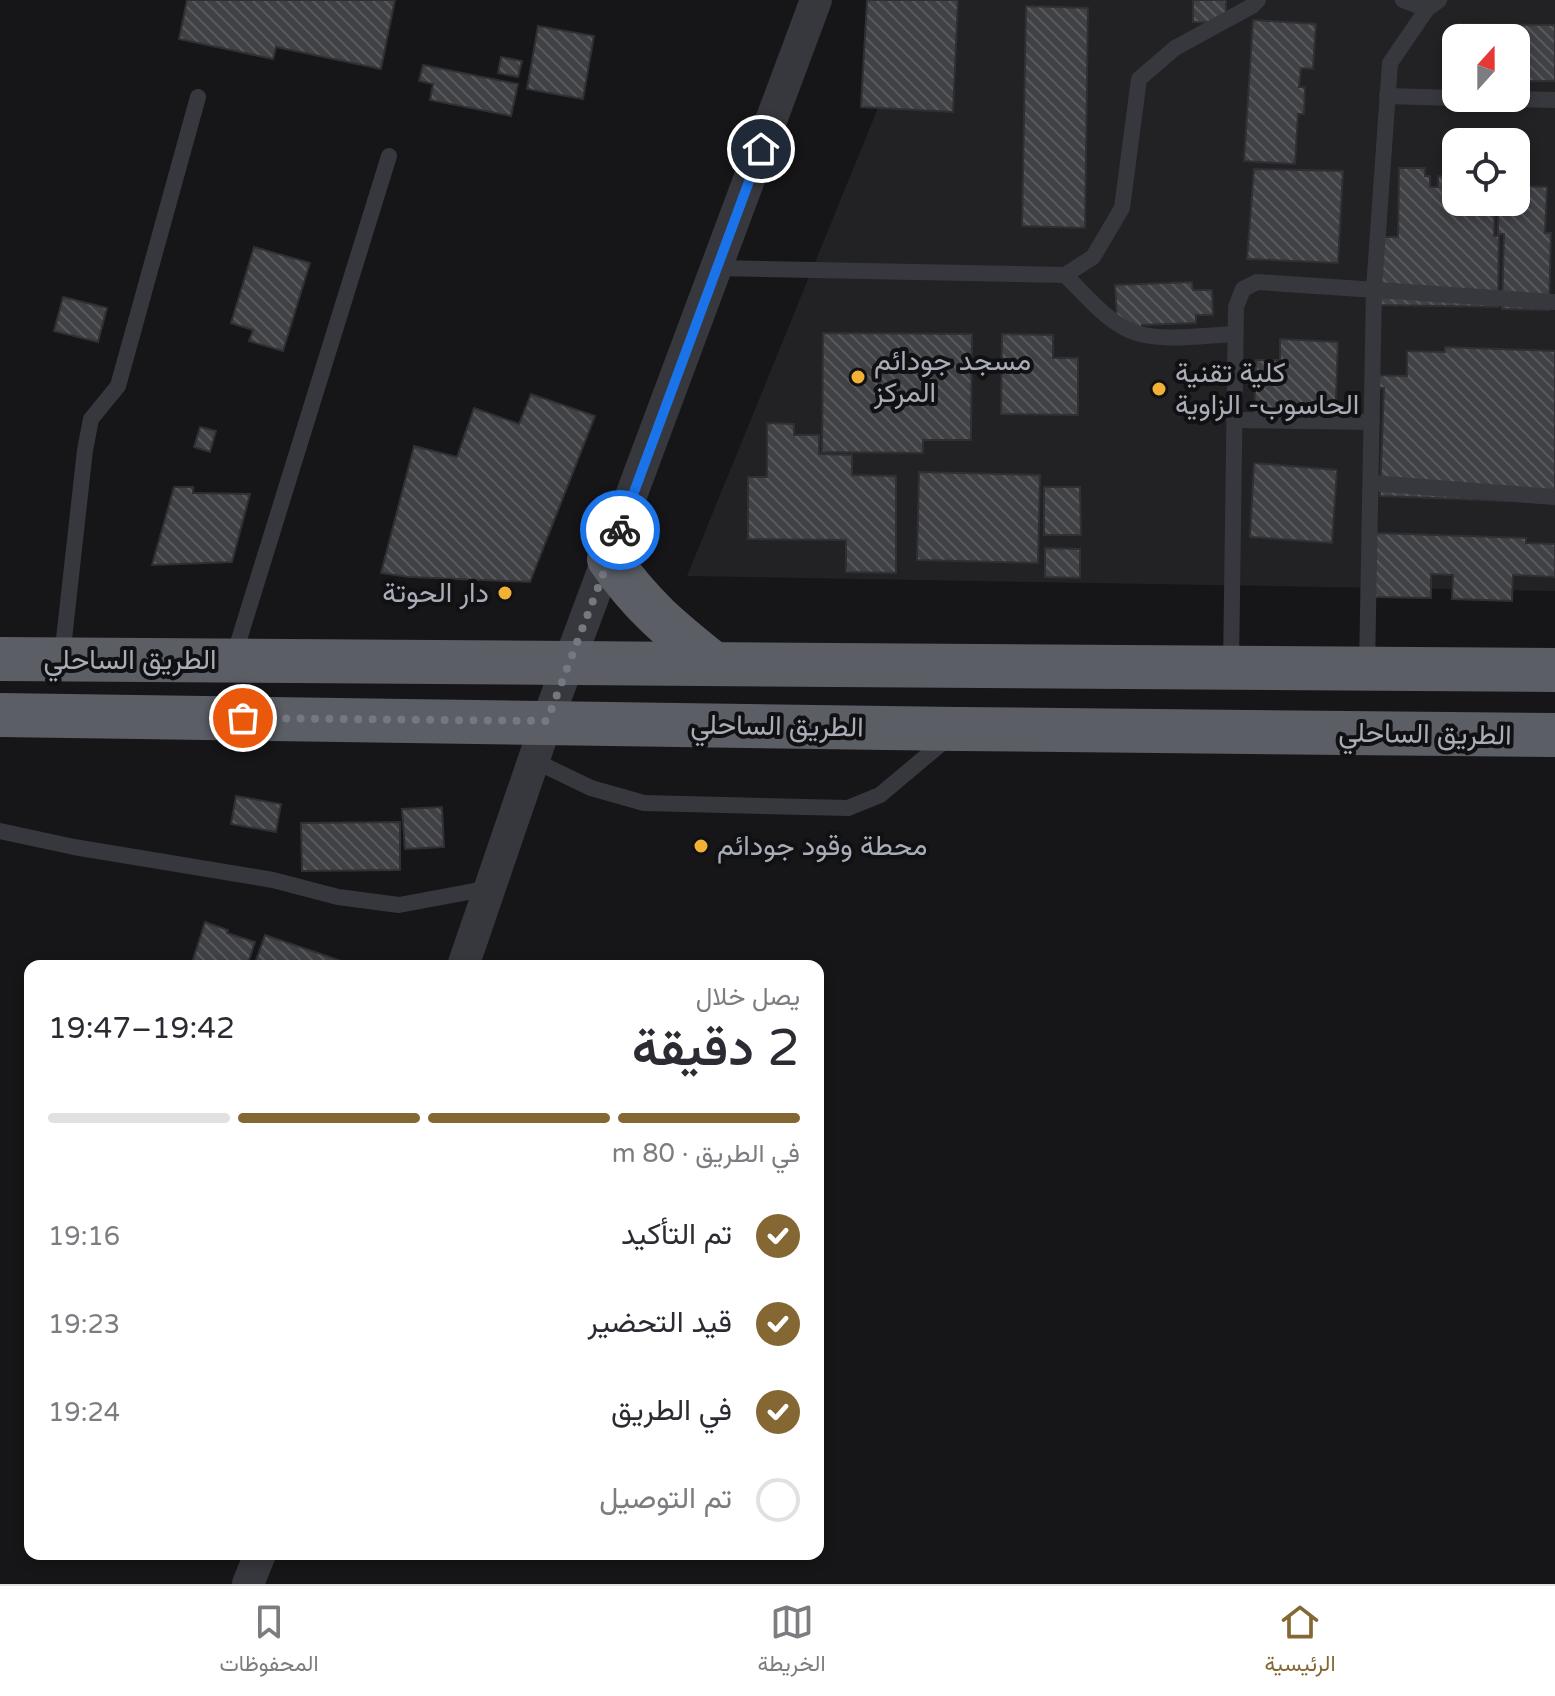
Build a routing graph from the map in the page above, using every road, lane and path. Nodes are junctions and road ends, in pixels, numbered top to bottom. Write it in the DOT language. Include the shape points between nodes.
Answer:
graph roads {
  1 [pos="816,0"];
  2 [pos="1258,0"];
  3 [pos="1403,0"];
  4 [pos="1433,5"];
  5 [pos="1387,96"];
  6 [pos="198,97"];
  7 [pos="1442,98"];
  8 [pos="1530,99"];
  9 [pos="1555,100"];
  10 [pos="389,156"];
  11 [pos="717,268"];
  12 [pos="1065,275"];
  13 [pos="1374,289"];
  14 [pos="1555,302"];
  15 [pos="1235,334"];
  16 [pos="1234,420"];
  17 [pos="1372,422"];
  18 [pos="1371,483"];
  19 [pos="1555,497"];
  20 [pos="609,559"];
  21 [pos="0,659"];
  22 [pos="62,659"];
  23 [pos="232,661"];
  24 [pos="570,663"];
  25 [pos="714,664"];
  26 [pos="1230,668"];
  27 [pos="1367,668"];
  28 [pos="1555,670"];
  29 [pos="0,715"];
  30 [pos="958,729"];
  31 [pos="1555,735"];
  32 [pos="540,741"];
  33 [pos="0,831"];
  34 [pos="490,888"];
  35 [pos="465,960"];
  36 [pos="258,1560"];
  37 [pos="248,1584"];
  1 -- 11 [label="street"];
  2 -- 12 [label="lane" via="1175,48 1139,79 1122,208 1093,257"];
  3 -- 4 [label="lane"];
  4 -- 5 [label="lane" via="1390,63"];
  5 -- 7 [label="lane"];
  5 -- 13 [label="lane"];
  6 -- 22 [label="lane" via="118,386 91,419"];
  8 -- 9 [label="lane"];
  10 -- 23 [label="lane"];
  11 -- 12 [label="lane"];
  11 -- 20 [label="street"];
  12 -- 15 [label="lane" via="1129,331 1151,336"];
  13 -- 14 [label="lane"];
  13 -- 15 [label="lane" via="1257,282 1243,289"];
  13 -- 17 [label="lane"];
  15 -- 16 [label="lane"];
  16 -- 17 [label="lane"];
  16 -- 26 [label="lane"];
  17 -- 18 [label="lane"];
  18 -- 19 [label="lane"];
  18 -- 27 [label="lane"];
  20 -- 24 [label="street"];
  20 -- 25 [label="highway" via="663,624"];
  21 -- 22 [label="highway, الطريق الساحلي"];
  22 -- 23 [label="highway, الطريق الساحلي"];
  23 -- 24 [label="highway, الطريق الساحلي"];
  24 -- 25 [label="highway, الطريق الساحلي"];
  24 -- 32 [label="street"];
  25 -- 26 [label="highway, الطريق الساحلي"];
  26 -- 27 [label="highway, الطريق الساحلي"];
  27 -- 28 [label="highway, الطريق الساحلي"];
  29 -- 32 [label="highway, الطريق الساحلي"];
  30 -- 31 [label="highway, الطريق الساحلي"];
  30 -- 32 [label="highway, الطريق الساحلي"];
  30 -- 32 [label="lane" via="880,795 848,808 644,803 591,788"];
  32 -- 34 [label="street"];
  33 -- 34 [label="lane" via="399,905"];
  34 -- 35 [label="street"];
  36 -- 37 [label="street"];
}
